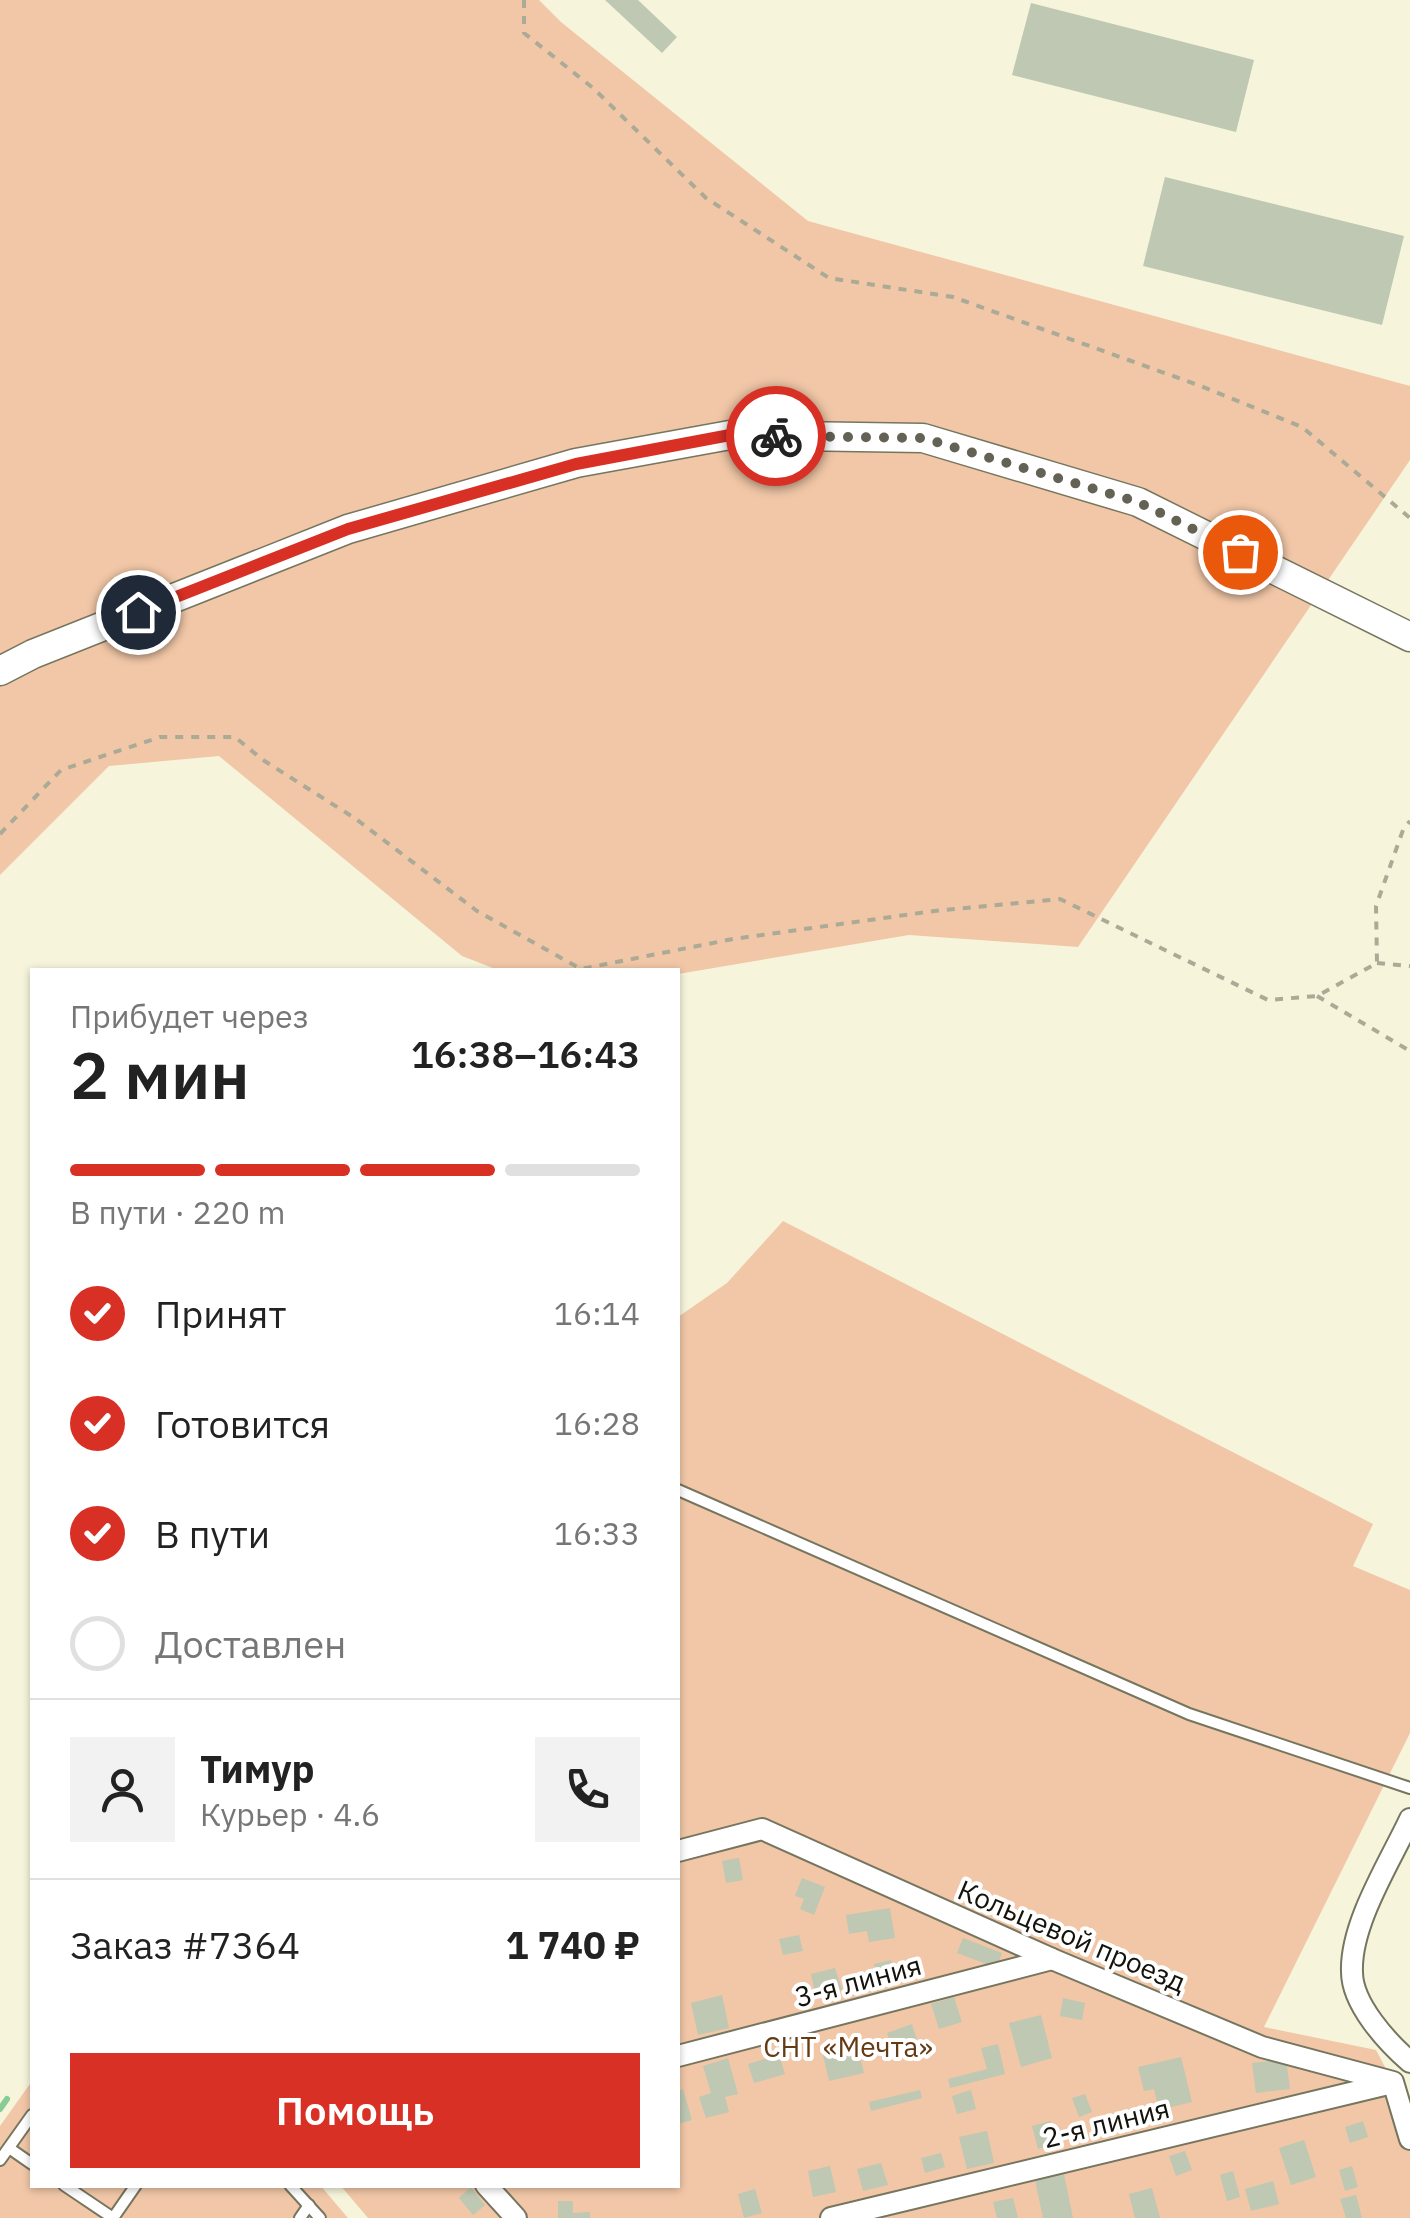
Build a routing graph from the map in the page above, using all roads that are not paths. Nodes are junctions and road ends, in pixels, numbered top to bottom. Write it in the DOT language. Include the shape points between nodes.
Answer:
graph roads {
  1 [pos="1410,637"];
  2 [pos="0,672"];
  3 [pos="680,1491"];
  4 [pos="1410,1788"];
  5 [pos="1410,1819"];
  6 [pos="680,1850"];
  7 [pos="1052,1959"];
  8 [pos="680,2055"];
  9 [pos="1410,2062"];
  10 [pos="1394,2082"];
  11 [pos="30,2118"];
  12 [pos="1410,2139"];
  13 [pos="9,2148"];
  14 [pos="0,2160"];
  15 [pos="30,2163"];
  16 [pos="68,2188"];
  17 [pos="134,2188"];
  18 [pos="293,2188"];
  19 [pos="489,2188"];
  20 [pos="308,2205"];
  21 [pos="113,2218"];
  22 [pos="300,2218"];
  23 [pos="320,2218"];
  24 [pos="516,2218"];
  25 [pos="831,2218"];
  1 -- 2 [label="street" via="1138,502 941,443 730,435 576,464 348,529"];
  3 -- 4 [label="lane" via="1189,1714"];
  5 -- 9 [label="street" via="1358,1930 1351,1974 1365,2013"];
  6 -- 7 [label="street, Кольцевой проезд" via="762,1830"];
  7 -- 8 [label="street, 3-я линия"];
  7 -- 10 [label="street, Кольцевой проезд" via="1262,2046"];
  10 -- 12 [label="street"];
  10 -- 25 [label="street, 2-я линия"];
  11 -- 13 [label="lane"];
  13 -- 14 [label="lane"];
  13 -- 15 [label="lane"];
  16 -- 21 [label="lane"];
  17 -- 21 [label="lane"];
  18 -- 20 [label="lane"];
  19 -- 24 [label="street"];
  20 -- 22 [label="lane"];
  20 -- 23 [label="lane"];
}
